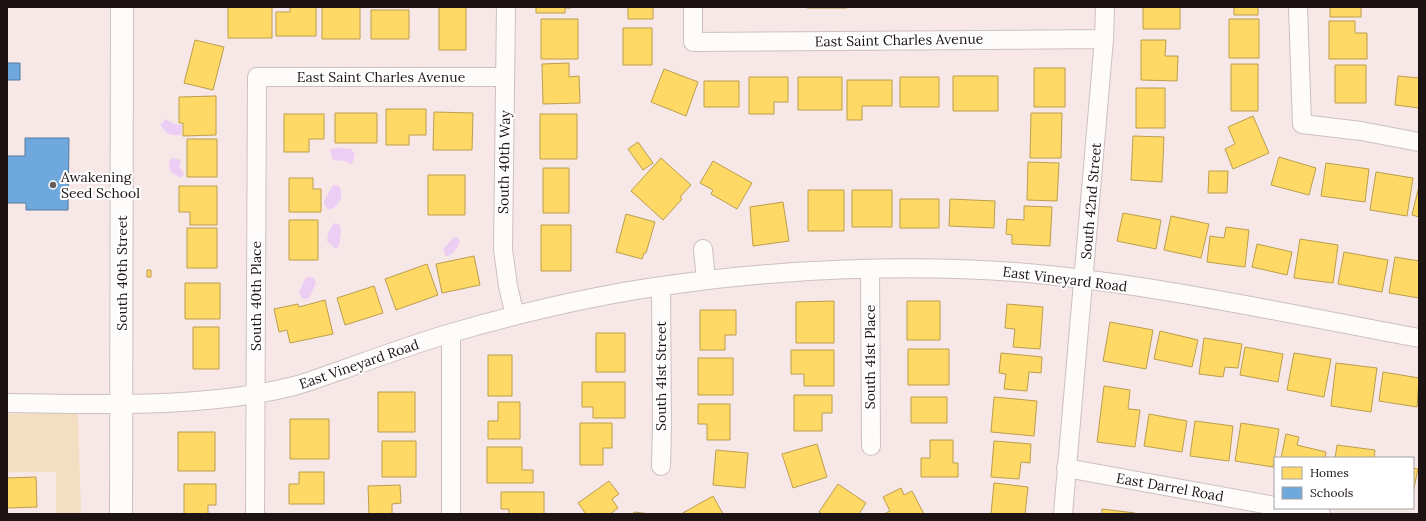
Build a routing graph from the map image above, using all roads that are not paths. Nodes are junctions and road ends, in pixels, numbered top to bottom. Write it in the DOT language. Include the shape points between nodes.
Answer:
graph roads {
  1 [pos="122,7"];
  2 [pos="506,7"];
  3 [pos="693,7"];
  4 [pos="1105,7"];
  5 [pos="1298,7"];
  6 [pos="1104,39"];
  7 [pos="257,77"];
  8 [pos="505,77"];
  9 [pos="1419,142"];
  10 [pos="703,249"];
  11 [pos="870,269"];
  12 [pos="706,280"];
  13 [pos="1084,280"];
  14 [pos="661,286"];
  15 [pos="515,316"];
  16 [pos="451,333"];
  17 [pos="1419,338"];
  18 [pos="255,394"];
  19 [pos="7,403"];
  20 [pos="121,403"];
  21 [pos="871,446"];
  22 [pos="661,466"];
  23 [pos="1066,468"];
  24 [pos="1274,507"];
  25 [pos="1284,509"];
  26 [pos="121,514"];
  27 [pos="255,514"];
  28 [pos="451,514"];
  29 [pos="1062,514"];
  30 [pos="1321,514"];
  1 -- 20 [label="main road, South 40th Street"];
  2 -- 8 [label="street, South 40th Way"];
  3 -- 6 [label="street, East Saint Charles Avenue" via="693,42"];
  4 -- 6 [label="street, South 42nd Street"];
  5 -- 9 [label="street" via="1302,124"];
  6 -- 13 [label="street, South 42nd Street"];
  7 -- 8 [label="street, East Saint Charles Avenue"];
  7 -- 18 [label="street, South 40th Place"];
  8 -- 15 [label="street, South 40th Way" via="503,249"];
  10 -- 12 [label="street"];
  11 -- 12 [label="street, East Vineyard Road"];
  11 -- 13 [label="street, East Vineyard Road" via="969,269"];
  11 -- 21 [label="street, South 41st Place"];
  12 -- 14 [label="street, East Vineyard Road"];
  13 -- 17 [label="street, East Vineyard Road" via="1161,291"];
  13 -- 23 [label="street, South 42nd Street"];
  14 -- 15 [label="street, East Vineyard Road"];
  14 -- 22 [label="street, South 41st Street"];
  15 -- 16 [label="street, East Vineyard Road"];
  16 -- 18 [label="street, East Vineyard Road" via="295,386"];
  16 -- 28 [label="street"];
  18 -- 20 [label="street, East Vineyard Road"];
  18 -- 27 [label="street, South 40th Place"];
  19 -- 20 [label="street, East Vineyard Road"];
  20 -- 26 [label="main road, South 40th Street"];
  23 -- 24 [label="street, East Darrel Road"];
  23 -- 29 [label="street, South 42nd Street"];
  25 -- 30 [label="street, East Darrel Road"];
}
